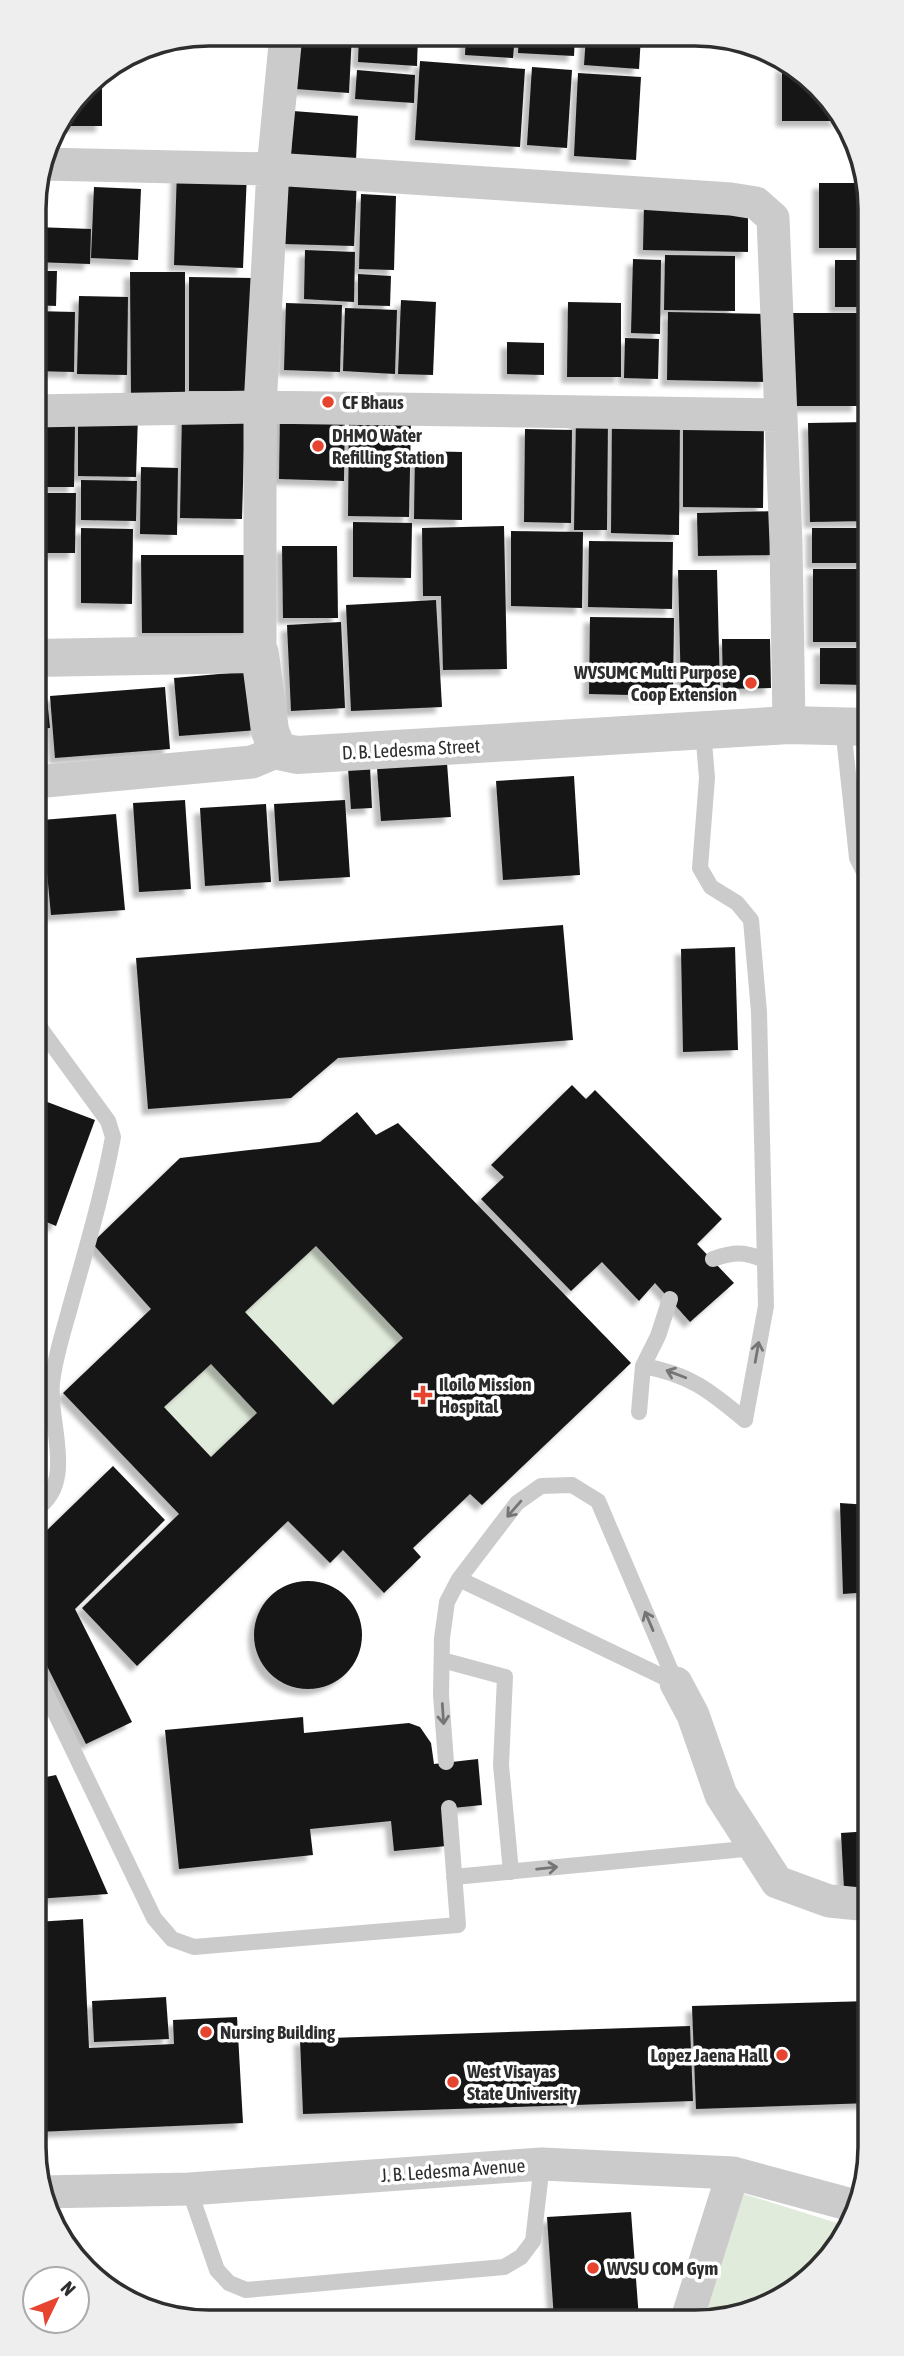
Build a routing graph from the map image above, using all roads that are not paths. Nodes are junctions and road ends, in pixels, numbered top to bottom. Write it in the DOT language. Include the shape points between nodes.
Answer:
graph roads {
  1 [pos="285,46"];
  2 [pos="52,164"];
  3 [pos="273,169"];
  4 [pos="260,407"];
  5 [pos="46,411"];
  6 [pos="780,415"];
  7 [pos="260,654"];
  8 [pos="46,658"];
  9 [pos="789,725"];
  10 [pos="855,727"];
  11 [pos="704,730"];
  12 [pos="278,751"];
  13 [pos="46,781"];
  14 [pos="858,860"];
  15 [pos="46,1036"];
  16 [pos="713,1259"];
  17 [pos="764,1260"];
  18 [pos="670,1299"];
  19 [pos="643,1366"];
  20 [pos="639,1412"];
  21 [pos="46,1502"];
  22 [pos="459,1578"];
  23 [pos="442,1660"];
  24 [pos="676,1683"];
  25 [pos="46,1694"];
  26 [pos="446,1762"];
  27 [pos="449,1808"];
  28 [pos="755,1848"];
  29 [pos="511,1872"];
  30 [pos="454,1877"];
  31 [pos="858,1904"];
  32 [pos="542,2164"];
  33 [pos="733,2173"];
  34 [pos="189,2189"];
  35 [pos="52,2192"];
  36 [pos="848,2204"];
  37 [pos="690,2310"];
  1 -- 3 [label="street"];
  2 -- 3 [label="street"];
  3 -- 4 [label="street"];
  3 -- 6 [label="street" via="756,203 773,218"];
  4 -- 5 [label="street"];
  4 -- 6 [label="street"];
  4 -- 7 [label="street"];
  6 -- 9 [label="street"];
  7 -- 8 [label="street"];
  7 -- 12 [label="street" via="270,731"];
  9 -- 10 [label="street, D. B. Ledesma Street"];
  9 -- 11 [label="street, D. B. Ledesma Street"];
  10 -- 14 [label="lane"];
  11 -- 12 [label="street, D. B. Ledesma Street" via="297,755"];
  11 -- 17 [label="lane" via="707,778 700,868 711,887 737,903 751,919 759,1013"];
  12 -- 13 [label="street" via="251,762"];
  15 -- 21 [label="lane" via="108,1121 113,1138 52,1385 58,1463 56,1484"];
  16 -- 17 [label="lane" via="733,1252"];
  17 -- 19 [label="lane" via="765,1306 745,1420 693,1381"];
  18 -- 19 [label="lane"];
  19 -- 20 [label="lane"];
  22 -- 23 [label="lane" via="447,1602"];
  22 -- 24 [label="lane"];
  24 -- 22 [label="lane, one-way" via="598,1501 572,1485 541,1486 517,1503"];
  23 -- 26 [label="lane, one-way"];
  23 -- 29 [label="lane" via="505,1677 501,1765"];
  24 -- 28 [label="street" via="693,1715 721,1795"];
  25 -- 30 [label="lane" via="155,1918 172,1939 194,1947 458,1925"];
  27 -- 30 [label="lane"];
  29 -- 28 [label="lane, one-way"];
  28 -- 31 [label="street" via="777,1882 829,1902"];
  29 -- 30 [label="lane"];
  32 -- 33 [label="street, J. B. Ledesma Avenue"];
  32 -- 34 [label="street, J. B. Ledesma Avenue"];
  32 -- 34 [label="lane" via="533,2241 522,2257 504,2266 246,2290 229,2283 216,2270"];
  33 -- 36 [label="street, J. B. Ledesma Avenue"];
  33 -- 37 [label="street"];
  34 -- 35 [label="street, J. B. Ledesma Avenue"];
}
